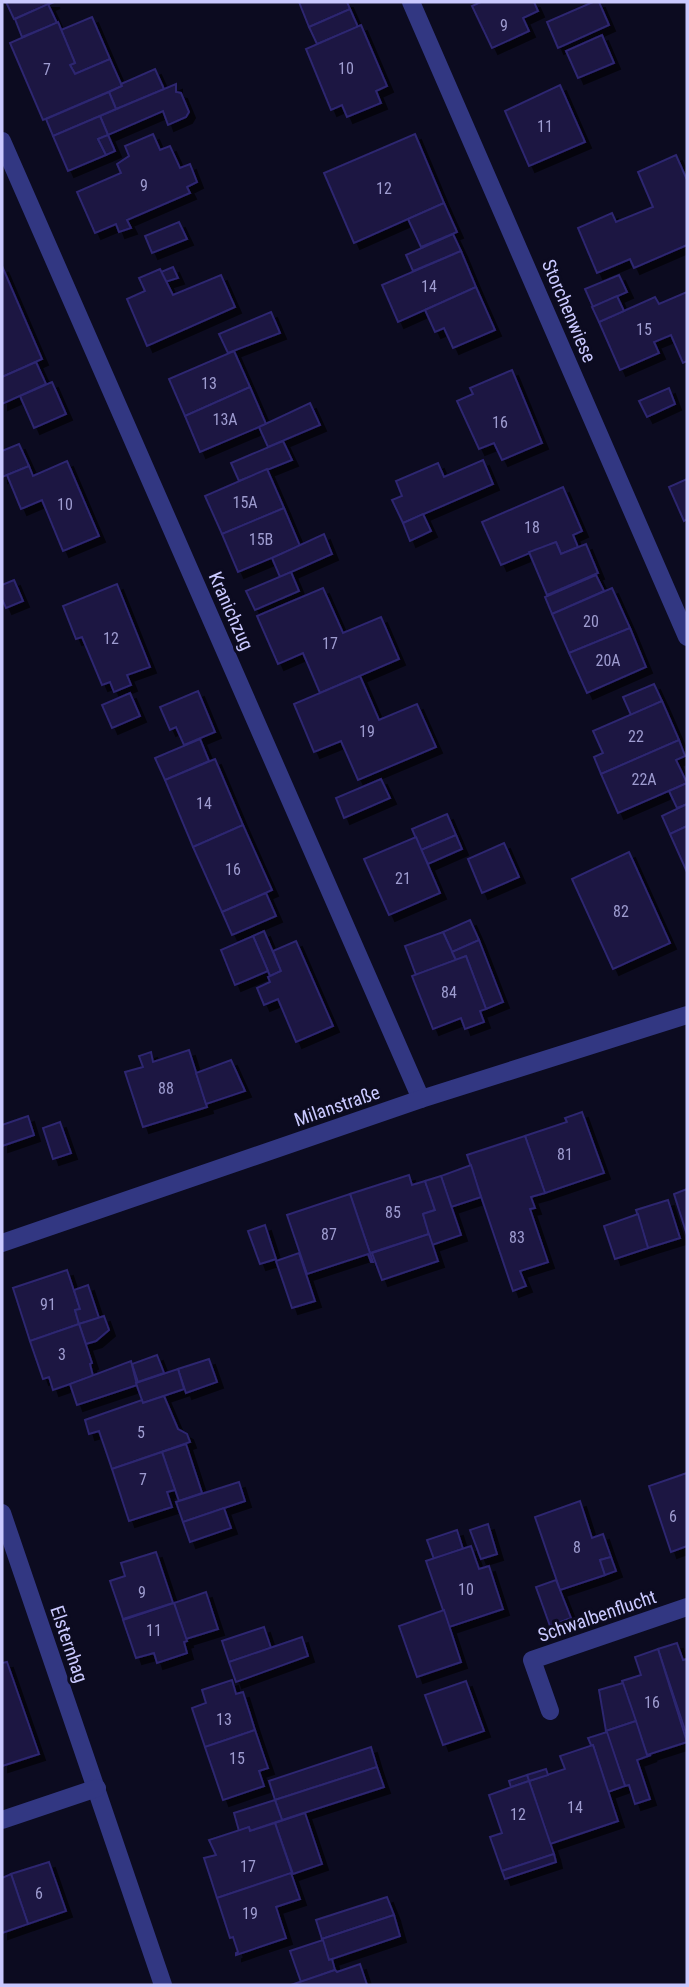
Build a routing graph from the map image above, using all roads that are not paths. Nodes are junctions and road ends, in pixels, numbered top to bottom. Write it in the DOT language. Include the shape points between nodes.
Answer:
graph roads {
  1 [pos="411,2"];
  2 [pos="2,141"];
  3 [pos="687,637"];
  4 [pos="687,1015"];
  5 [pos="421,1099"];
  6 [pos="2,1242"];
  7 [pos="2,1513"];
  8 [pos="687,1607"];
  9 [pos="550,1711"];
  10 [pos="97,1788"];
  11 [pos="2,1820"];
  12 [pos="163,1985"];
  1 -- 3 [label="street, Storchenwiese"];
  2 -- 5 [label="street, Kranichzug"];
  4 -- 5 [label="street, Milanstraße"];
  5 -- 6 [label="street, Milanstraße"];
  7 -- 10 [label="street, Elsternhag"];
  8 -- 9 [label="street, Schwalbenflucht" via="532,1660"];
  10 -- 11 [label="street"];
  10 -- 12 [label="street, Elsternhag"];
}
